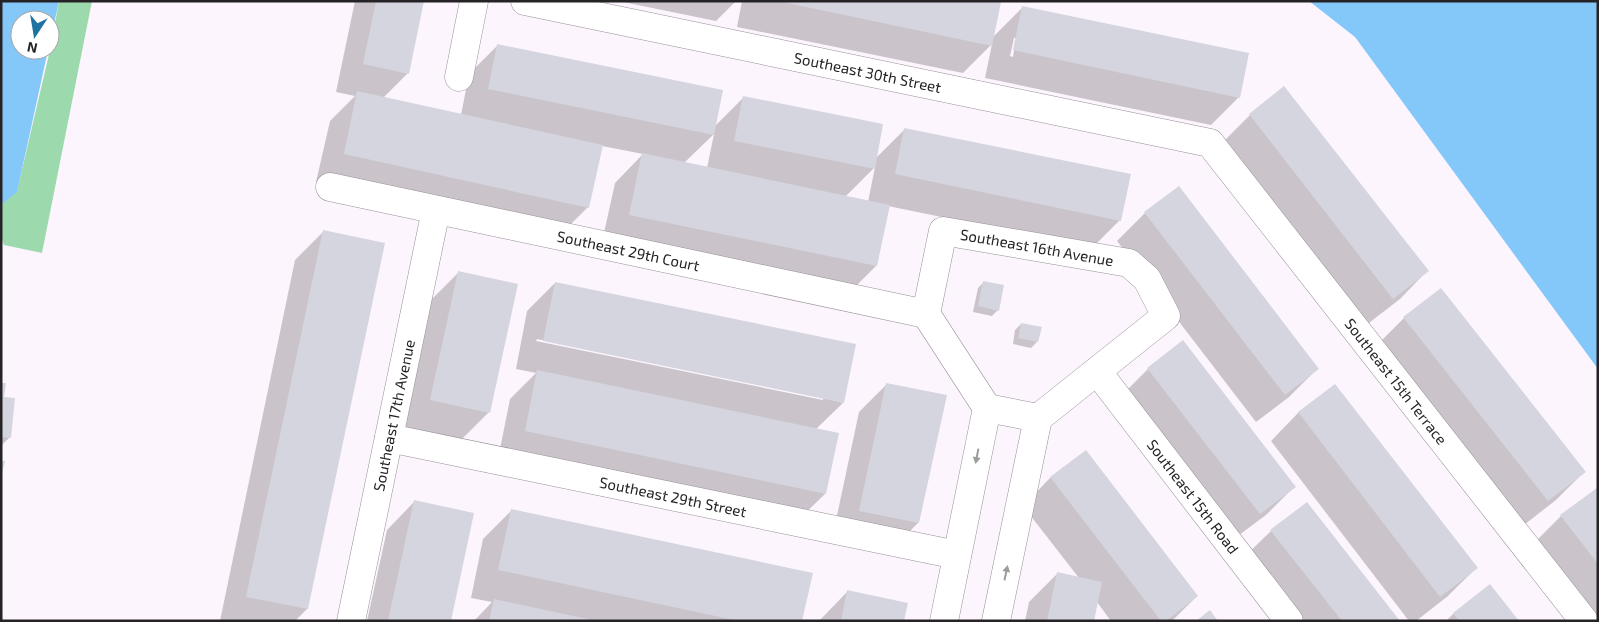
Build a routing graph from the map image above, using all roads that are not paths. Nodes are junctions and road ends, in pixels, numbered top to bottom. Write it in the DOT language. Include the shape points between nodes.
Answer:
graph roads {
  1 [pos="474,1"];
  2 [pos="525,1"];
  3 [pos="459,77"];
  4 [pos="1210,143"];
  5 [pos="330,187"];
  6 [pos="436,210"];
  7 [pos="926,314"];
  8 [pos="1097,371"];
  9 [pos="986,408"];
  10 [pos="1038,418"];
  11 [pos="389,438"];
  12 [pos="957,556"];
  13 [pos="351,621"];
  14 [pos="944,621"];
  15 [pos="996,621"];
  16 [pos="1289,621"];
  17 [pos="1584,621"];
  1 -- 3 [label="street"];
  2 -- 4 [label="street, Southeast 30th Street"];
  4 -- 17 [label="street, Southeast 15th Terrace"];
  5 -- 6 [label="street, Southeast 29th Court"];
  6 -- 7 [label="street, Southeast 29th Court"];
  6 -- 11 [label="street, Southeast 17th Avenue"];
  7 -- 8 [label="street, Southeast 16th Avenue" via="943,231 1129,263 1147,279 1166,316"];
  7 -- 9 [label="street"];
  8 -- 10 [label="street, Southeast 16th Avenue"];
  8 -- 16 [label="street, Southeast 15th Road"];
  9 -- 10 [label="street"];
  9 -- 12 [label="street, one-way"];
  15 -- 10 [label="street, one-way"];
  11 -- 12 [label="street, Southeast 29th Street"];
  11 -- 13 [label="street, Southeast 17th Avenue"];
  12 -- 14 [label="street"];
}
